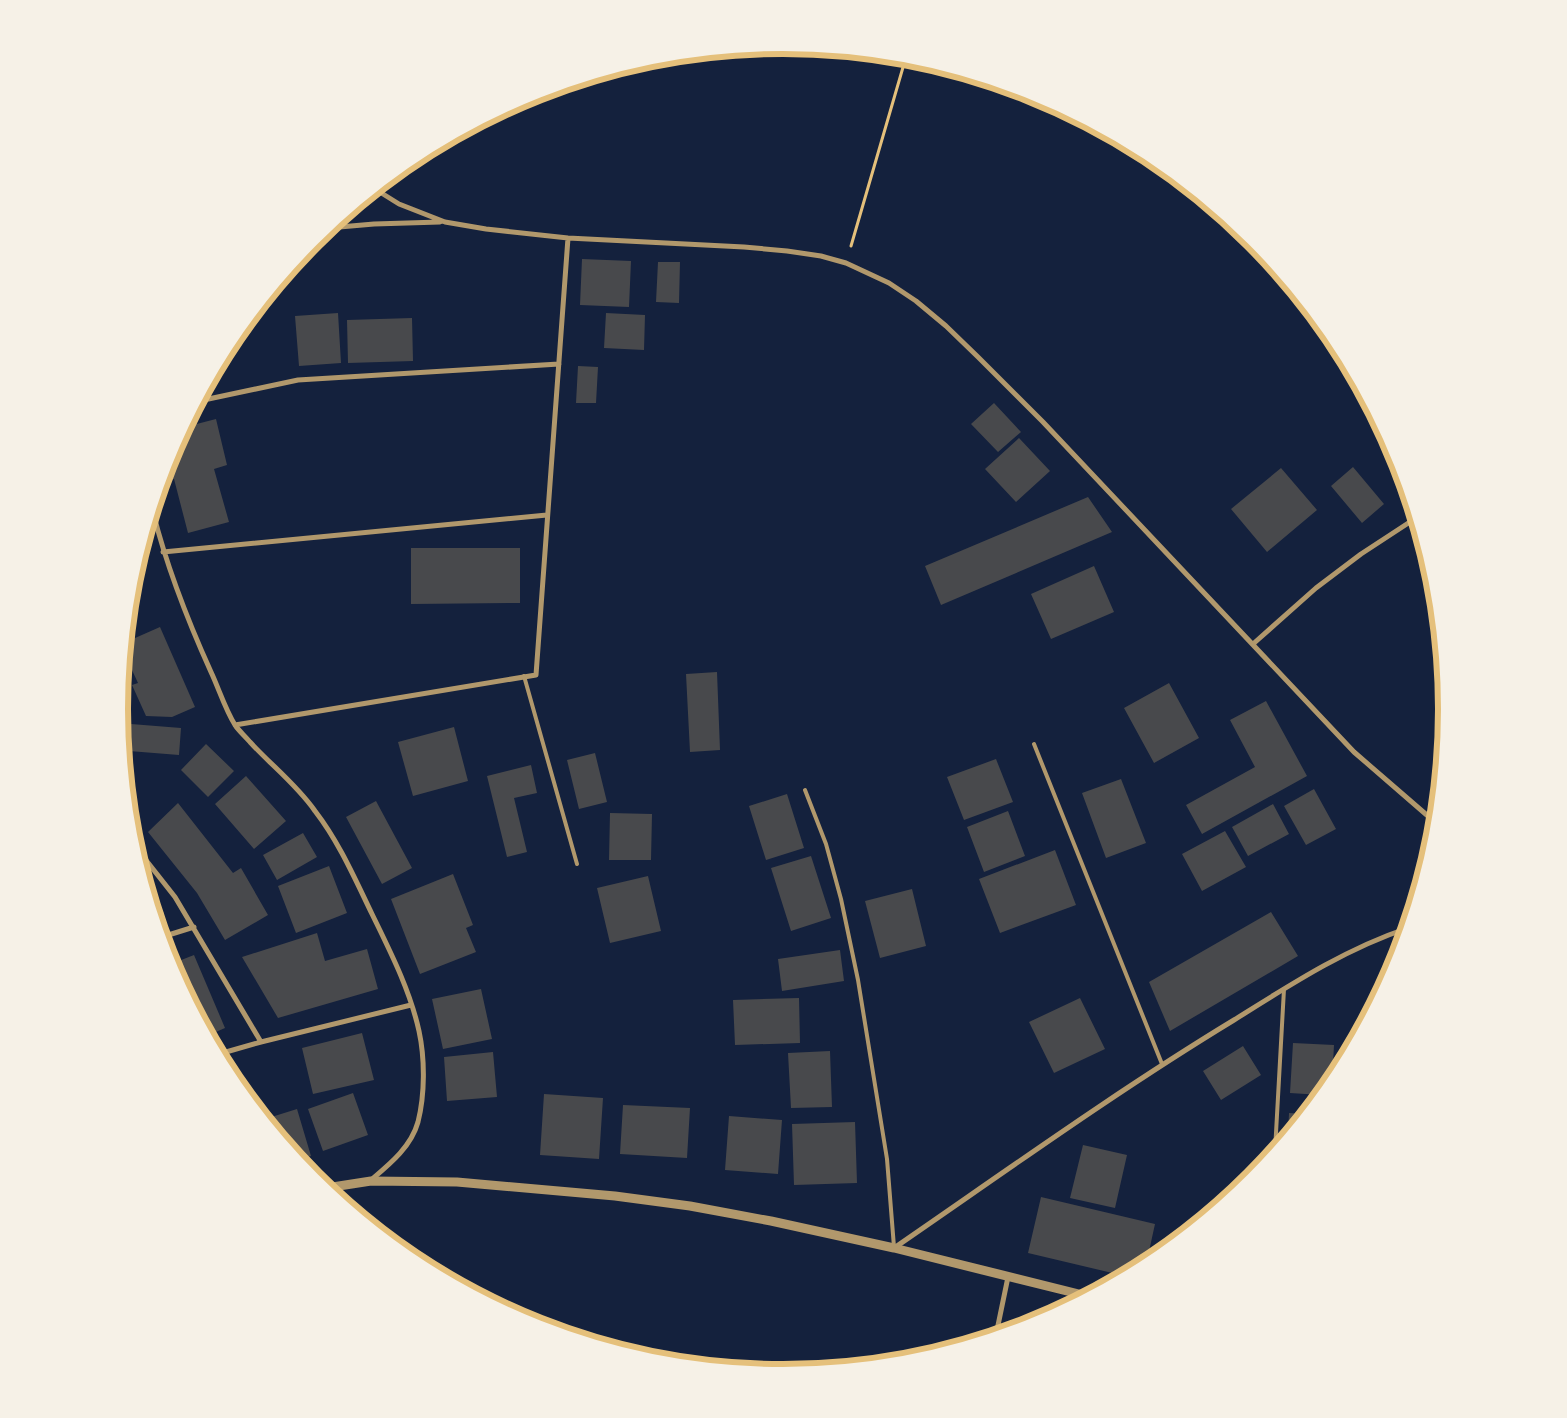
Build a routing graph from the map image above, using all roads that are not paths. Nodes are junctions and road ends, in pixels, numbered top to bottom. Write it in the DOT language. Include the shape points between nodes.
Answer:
graph roads {
  1 [pos="381,192"];
  2 [pos="445,222"];
  3 [pos="340,227"];
  4 [pos="568,238"];
  5 [pos="559,364"];
  6 [pos="206,399"];
  7 [pos="547,515"];
  8 [pos="1411,521"];
  9 [pos="156,523"];
  10 [pos="163,552"];
  11 [pos="1253,644"];
  12 [pos="524,676"];
  13 [pos="235,725"];
  14 [pos="1034,744"];
  15 [pos="805,790"];
  16 [pos="1429,816"];
  17 [pos="147,861"];
  18 [pos="577,864"];
  19 [pos="194,927"];
  20 [pos="1400,931"];
  21 [pos="169,935"];
  22 [pos="1284,989"];
  23 [pos="411,1005"];
  24 [pos="261,1042"];
  25 [pos="226,1052"];
  26 [pos="1162,1064"];
  27 [pos="1276,1142"];
  28 [pos="371,1181"];
  29 [pos="335,1187"];
  30 [pos="894,1248"];
  31 [pos="1008,1277"];
  32 [pos="1079,1294"];
  33 [pos="998,1328"];
  1 -- 2 [label="street" via="399,204"];
  2 -- 3 [label="street"];
  2 -- 4 [label="street"];
  4 -- 5 [label="street"];
  4 -- 11 [label="street" via="787,251 846,263 889,283 946,326 1043,422"];
  5 -- 6 [label="street" via="298,380"];
  5 -- 7 [label="street"];
  7 -- 10 [label="street"];
  7 -- 12 [label="street" via="536,674"];
  8 -- 11 [label="street" via="1316,588"];
  9 -- 10 [label="street"];
  10 -- 13 [label="street" via="185,614"];
  11 -- 16 [label="street" via="1354,752"];
  12 -- 13 [label="street"];
  12 -- 18 [label="lane"];
  13 -- 23 [label="street" via="316,812 347,862 388,947"];
  14 -- 26 [label="lane"];
  15 -- 30 [label="lane" via="826,844 858,980 887,1159"];
  17 -- 19 [label="street"];
  19 -- 21 [label="street"];
  19 -- 24 [label="street"];
  20 -- 22 [label="street" via="1346,953"];
  22 -- 26 [label="street"];
  22 -- 27 [label="lane"];
  23 -- 24 [label="street"];
  23 -- 28 [label="street" via="422,1057 423,1084 418,1122 408,1143"];
  24 -- 25 [label="street"];
  26 -- 30 [label="street"];
  28 -- 29 [label="street"];
  28 -- 30 [label="street" via="457,1182 615,1196 690,1206"];
  30 -- 31 [label="street"];
  31 -- 32 [label="street"];
  31 -- 33 [label="street"];
}
